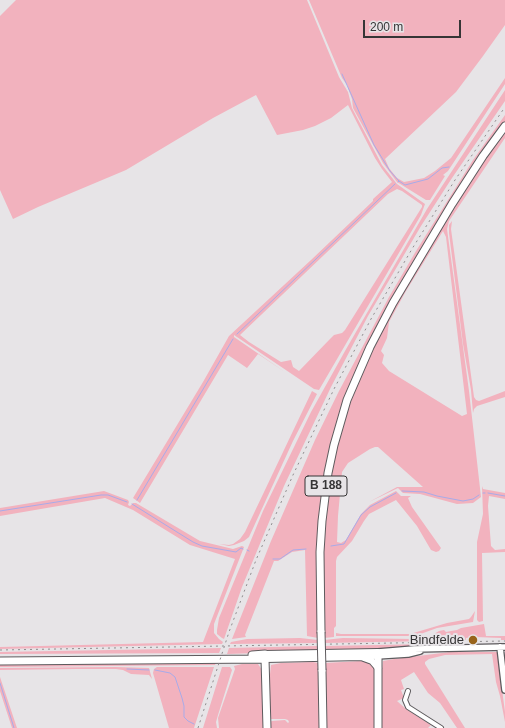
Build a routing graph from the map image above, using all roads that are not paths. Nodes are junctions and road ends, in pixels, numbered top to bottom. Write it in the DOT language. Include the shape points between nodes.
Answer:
graph roads {
  1 [pos="505,126"];
  2 [pos="502,647"];
  3 [pos="378,655"];
  4 [pos="0,657"];
  5 [pos="265,657"];
  6 [pos="361,657"];
  7 [pos="251,660"];
  8 [pos="0,661"];
  9 [pos="378,668"];
  10 [pos="266,674"];
  11 [pos="505,690"];
  12 [pos="408,691"];
  13 [pos="267,728"];
  14 [pos="323,728"];
  15 [pos="378,728"];
  16 [pos="442,728"];
  1 -- 14 [label="highway, B 188, bridge" via="452,204 400,291 372,343 347,400 334,445 322,521 320,552"];
  2 -- 3 [label="main road"];
  2 -- 11 [label="main road"];
  3 -- 5 [label="main road"];
  3 -- 6 [label="main road"];
  3 -- 9 [label="highway"];
  4 -- 5 [label="highway"];
  5 -- 6 [label="main road"];
  5 -- 7 [label="highway"];
  5 -- 10 [label="highway"];
  6 -- 9 [label="main road" via="372,661"];
  7 -- 8 [label="highway"];
  7 -- 10 [label="highway" via="258,663"];
  9 -- 15 [label="highway"];
  10 -- 13 [label="highway"];
  12 -- 16 [label="street" via="405,700 408,707"];
}
